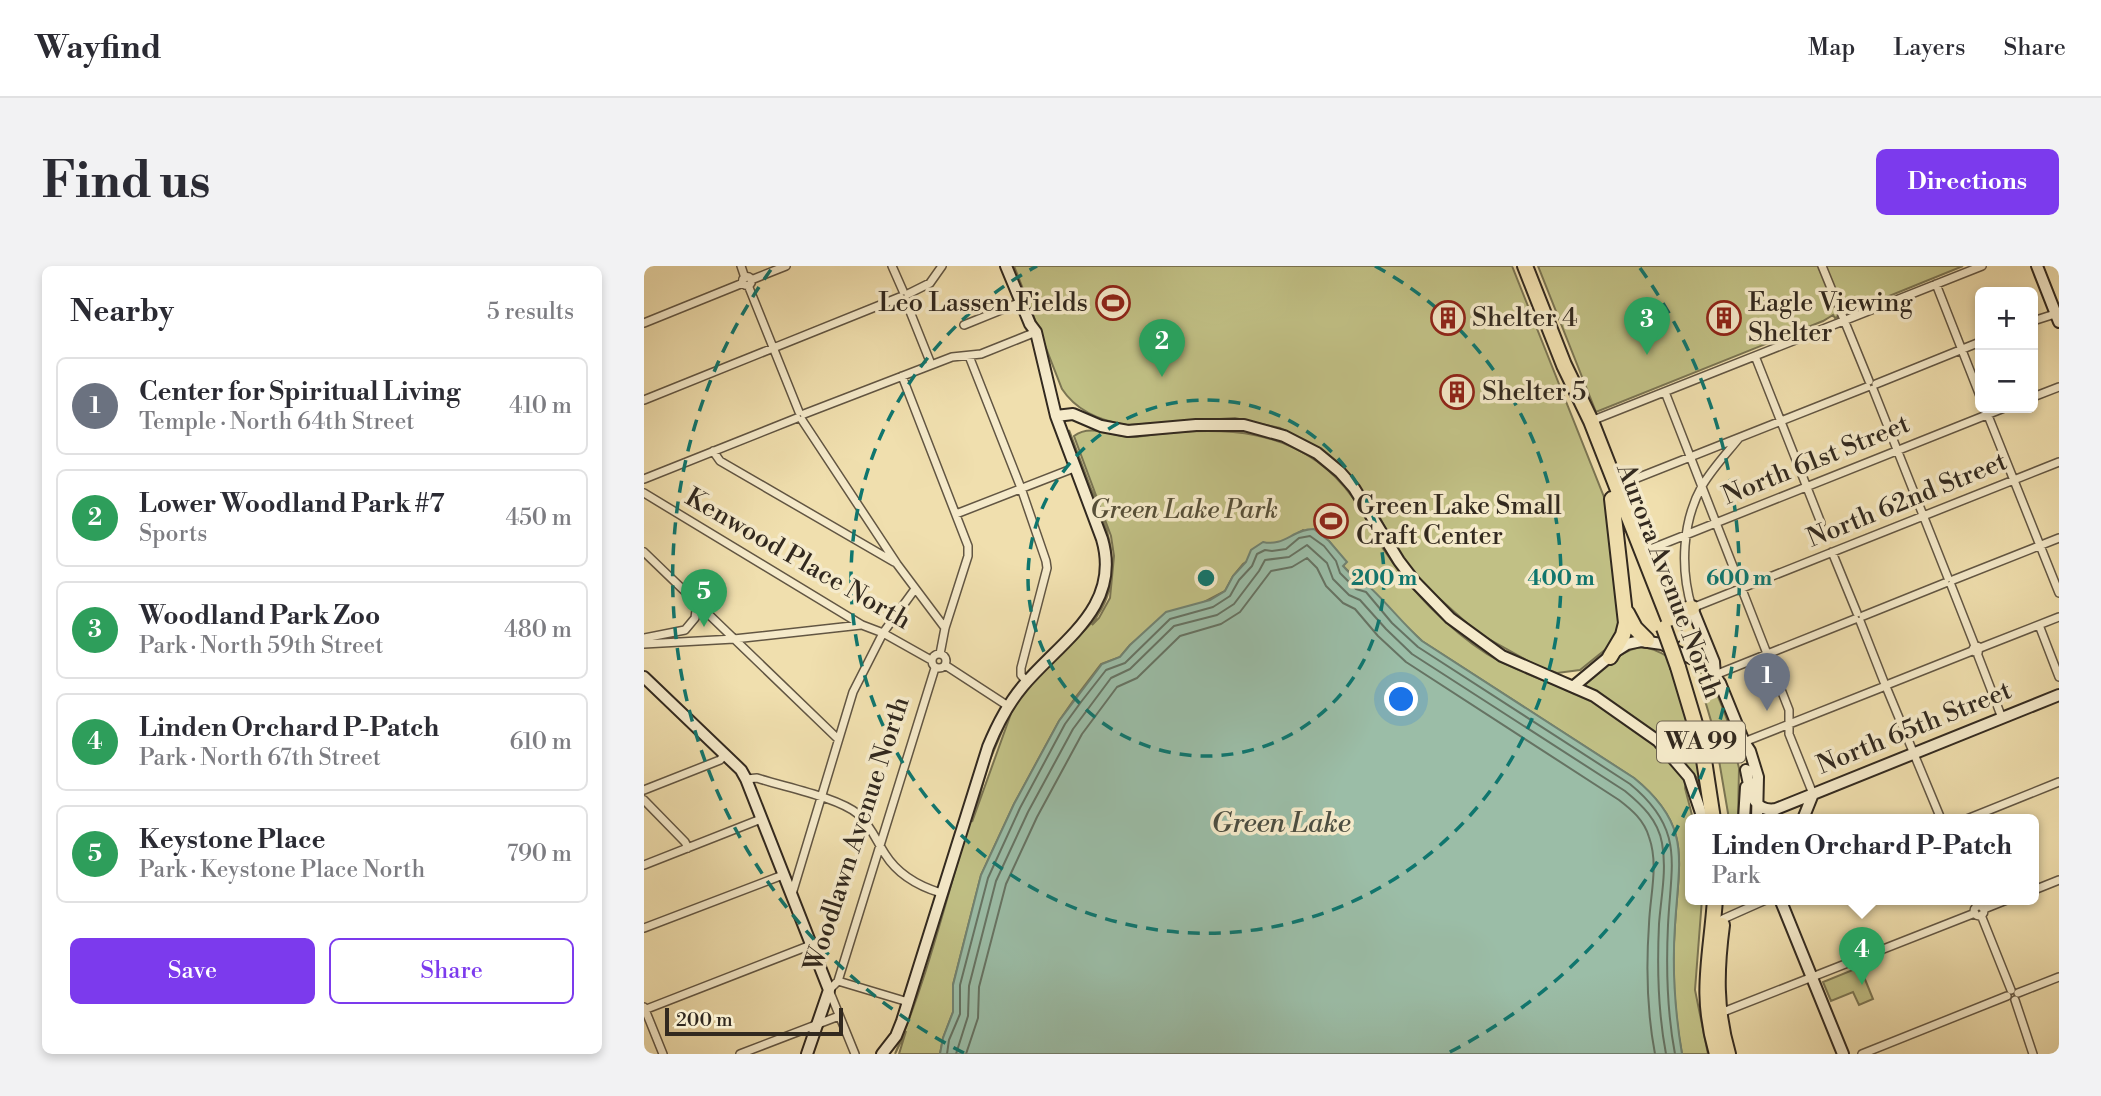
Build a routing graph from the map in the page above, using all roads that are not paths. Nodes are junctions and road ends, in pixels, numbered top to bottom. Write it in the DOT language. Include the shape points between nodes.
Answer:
graph roads {
  1 [pos="741,266"];
  2 [pos="786,266"];
  3 [pos="892,266"];
  4 [pos="942,266"];
  5 [pos="1006,266"];
  6 [pos="1525,266"];
  7 [pos="1822,266"];
  8 [pos="1982,266"];
  9 [pos="2037,266"];
  10 [pos="747,282"];
  11 [pos="1936,284"];
  12 [pos="904,295"];
  13 [pos="1021,302"];
  14 [pos="2058,316"];
  15 [pos="1845,320"];
  16 [pos="2038,320"];
  17 [pos="644,323"];
  18 [pos="964,325"];
  19 [pos="1030,329"];
  20 [pos="1975,344"];
  21 [pos="773,348"];
  22 [pos="1962,349"];
  23 [pos="969,355"];
  24 [pos="1755,356"];
  25 [pos="931,364"];
  26 [pos="1564,365"];
  27 [pos="902,376"];
  28 [pos="1975,383"];
  29 [pos="1871,385"];
  30 [pos="2059,387"];
  31 [pos="1665,391"];
  32 [pos="2038,395"];
  33 [pos="644,400"];
  34 [pos="1982,413"];
  35 [pos="1987,413"];
  36 [pos="800,416"];
  37 [pos="1056,416"];
  38 [pos="1591,421"];
  39 [pos="1781,421"];
  40 [pos="1739,438"];
  41 [pos="1897,451"];
  42 [pos="713,452"];
  43 [pos="1690,457"];
  44 [pos="2059,462"];
  45 [pos="1074,468"];
  46 [pos="644,479"];
  47 [pos="2014,480"];
  48 [pos="1807,486"];
  49 [pos="1702,487"];
  50 [pos="1021,488"];
  51 [pos="644,493"];
  52 [pos="1615,493"];
  53 [pos="956,514"];
  54 [pos="1923,516"];
  55 [pos="1716,523"];
  56 [pos="1821,523"];
  57 [pos="1687,535"];
  58 [pos="2059,538"];
  59 [pos="2040,545"];
  60 [pos="644,552"];
  61 [pos="1643,552"];
  62 [pos="1832,552"];
  63 [pos="897,564"];
  64 [pos="1949,581"];
  65 [pos="915,589"];
  66 [pos="1742,589"];
  67 [pos="2059,593"];
  68 [pos="1662,598"];
  69 [pos="697,603"];
  70 [pos="1692,608"];
  71 [pos="1626,612"];
  72 [pos="1859,617"];
  73 [pos="2059,617"];
  74 [pos="862,625"];
  75 [pos="2039,625"];
  76 [pos="945,628"];
  77 [pos="1670,632"];
  78 [pos="883,633"];
  79 [pos="644,638"];
  80 [pos="734,639"];
  81 [pos="1647,640"];
  82 [pos="644,644"];
  83 [pos="1976,649"];
  84 [pos="940,654"];
  85 [pos="1768,654"];
  86 [pos="1610,657"];
  87 [pos="933,664"];
  88 [pos="945,665"];
  89 [pos="1683,669"];
  90 [pos="1593,672"];
  91 [pos="1714,675"];
  92 [pos="644,677"];
  93 [pos="1551,677"];
  94 [pos="2059,677"];
  95 [pos="1027,682"];
  96 [pos="1886,685"];
  97 [pos="1574,686"];
  98 [pos="2059,695"];
  99 [pos="1008,706"];
  100 [pos="2002,718"];
  101 [pos="1790,724"];
  102 [pos="838,739"];
  103 [pos="1744,742"];
  104 [pos="1914,753"];
  105 [pos="725,755"];
  106 [pos="1746,769"];
  107 [pos="1758,777"];
  108 [pos="746,779"];
  109 [pos="2059,782"];
  110 [pos="644,790"];
  111 [pos="1813,794"];
  112 [pos="822,798"];
  113 [pos="644,800"];
  114 [pos="1787,804"];
  115 [pos="1758,806"];
  116 [pos="1701,814"];
  117 [pos="1712,814"];
  118 [pos="1721,814"];
  119 [pos="1744,814"];
  120 [pos="1757,814"];
  121 [pos="1805,814"];
  122 [pos="1939,814"];
  123 [pos="1979,814"];
  124 [pos="761,820"];
  125 [pos="881,847"];
  126 [pos="688,848"];
  127 [pos="644,865"];
  128 [pos="783,875"];
  129 [pos="2059,880"];
  130 [pos="2039,888"];
  131 [pos="941,893"];
  132 [pos="791,895"];
  133 [pos="1714,905"];
  134 [pos="1723,905"];
  135 [pos="1754,905"];
  136 [pos="1782,905"];
  137 [pos="1978,908"];
  138 [pos="1723,919"];
  139 [pos="644,928"];
  140 [pos="811,945"];
  141 [pos="1812,976"];
  142 [pos="2059,977"];
  143 [pos="838,981"];
  144 [pos="829,990"];
  145 [pos="2013,995"];
  146 [pos="908,1002"];
  147 [pos="644,1008"];
  148 [pos="1718,1014"];
  149 [pos="839,1016"];
  150 [pos="816,1025"];
  151 [pos="663,1054"];
  152 [pos="740,1054"];
  153 [pos="807,1054"];
  154 [pos="855,1054"];
  155 [pos="882,1054"];
  156 [pos="1717,1054"];
  157 [pos="1728,1054"];
  158 [pos="1843,1054"];
  159 [pos="1862,1054"];
  160 [pos="2033,1054"];
  1 -- 10 [label="street"];
  2 -- 10 [label="street"];
  3 -- 12 [label="street"];
  4 -- 12 [label="street" via="930,283"];
  5 -- 13 [label="main road"];
  6 -- 26 [label="highway, Aurora Avenue North / WA 99"];
  7 -- 15 [label="street"];
  8 -- 11 [label="street"];
  9 -- 14 [label="main road"];
  10 -- 17 [label="street"];
  10 -- 21 [label="street"];
  11 -- 15 [label="street"];
  11 -- 22 [label="street"];
  12 -- 21 [label="street"];
  12 -- 25 [label="street"];
  13 -- 18 [label="street"];
  13 -- 19 [label="main road"];
  14 -- 16 [label="street"];
  15 -- 24 [label="street"];
  15 -- 29 [label="street"];
  19 -- 23 [label="street" via="981,354"];
  19 -- 37 [label="main road" via="1035,332"];
  20 -- 22 [label="street"];
  21 -- 33 [label="street"];
  21 -- 36 [label="street"];
  22 -- 28 [label="street"];
  22 -- 29 [label="street"];
  23 -- 25 [label="street"];
  23 -- 50 [label="street"];
  24 -- 31 [label="street"];
  24 -- 39 [label="street"];
  25 -- 27 [label="street"];
  26 -- 38 [label="highway, Aurora Avenue North / WA 99"];
  26 -- 52 [label="highway, Aurora Avenue North / WA 99" via="1572,396"];
  27 -- 36 [label="street"];
  27 -- 53 [label="street"];
  29 -- 39 [label="street"];
  29 -- 41 [label="street"];
  30 -- 32 [label="street"];
  31 -- 38 [label="street"];
  31 -- 43 [label="street"];
  34 -- 41 [label="street, North 61st Street"];
  35 -- 47 [label="street"];
  36 -- 42 [label="street"];
  36 -- 63 [label="street"];
  37 -- 45 [label="main road"];
  37 -- 93 [label="main road" via="1073,414 1128,431 1244,425 1298,442 1325,459 1354,488 1399,561 1450,618 1496,652"];
  38 -- 52 [label="highway, Aurora Avenue North / WA 99"];
  39 -- 40 [label="street"];
  39 -- 48 [label="street"];
  40 -- 43 [label="street"];
  40 -- 49 [label="street"];
  41 -- 48 [label="street, North 61st Street"];
  41 -- 54 [label="street"];
  42 -- 46 [label="street"];
  42 -- 63 [label="street" via="720,461"];
  43 -- 49 [label="street"];
  43 -- 52 [label="street"];
  44 -- 47 [label="street, North 62nd Street"];
  45 -- 50 [label="street"];
  45 -- 95 [label="main road" via="1104,544 1103,586 1090,615"];
  47 -- 54 [label="street, North 62nd Street"];
  47 -- 59 [label="street"];
  48 -- 55 [label="street, North 61st Street"];
  48 -- 56 [label="street"];
  49 -- 55 [label="street"];
  49 -- 57 [label="street"];
  50 -- 53 [label="street"];
  50 -- 95 [label="street" via="1047,568 1021,668"];
  51 -- 74 [label="street, Kenwood Place North"];
  52 -- 61 [label="highway, Aurora Avenue North / WA 99"];
  52 -- 71 [label="highway"];
  52 -- 77 [label="highway, Aurora Avenue North / WA 99"];
  53 -- 76 [label="street" via="968,552"];
  54 -- 62 [label="street, North 62nd Street"];
  54 -- 64 [label="street"];
  55 -- 57 [label="street, North 61st Street"];
  55 -- 66 [label="street"];
  57 -- 61 [label="street, North 61st Street"];
  57 -- 70 [label="street" via="1684,567"];
  58 -- 59 [label="street"];
  59 -- 64 [label="street"];
  59 -- 67 [label="street"];
  60 -- 69 [label="street"];
  61 -- 68 [label="highway, Aurora Avenue North / WA 99"];
  62 -- 66 [label="street, North 62nd Street"];
  62 -- 72 [label="street"];
  63 -- 65 [label="street"];
  64 -- 72 [label="street"];
  64 -- 83 [label="street"];
  65 -- 76 [label="street"];
  65 -- 78 [label="street"];
  66 -- 70 [label="street, North 62nd Street"];
  66 -- 85 [label="street"];
  68 -- 70 [label="highway" via="1679,612"];
  68 -- 77 [label="highway, Aurora Avenue North / WA 99"];
  69 -- 79 [label="street" via="695,618 685,630"];
  69 -- 80 [label="street"];
  70 -- 91 [label="main road" via="1714,662"];
  71 -- 81 [label="highway"];
  71 -- 86 [label="highway" via="1624,631"];
  72 -- 85 [label="street"];
  72 -- 96 [label="street"];
  73 -- 75 [label="street"];
  74 -- 78 [label="street, Kenwood Place North"];
  74 -- 80 [label="street"];
  75 -- 83 [label="street"];
  75 -- 94 [label="street"];
  76 -- 84 [label="street"];
  77 -- 89 [label="highway, Aurora Avenue North / WA 99, bridge"];
  78 -- 87 [label="street, Kenwood Place North"];
  78 -- 102 [label="street" via="853,692"];
  80 -- 82 [label="street"];
  80 -- 102 [label="street"];
  81 -- 86 [label="main road" via="1627,644"];
  81 -- 91 [label="main road" via="1703,664"];
  83 -- 96 [label="street"];
  83 -- 100 [label="street"];
  84 -- 87 [label="street"];
  84 -- 88 [label="street" via="946,658"];
  85 -- 91 [label="street"];
  85 -- 101 [label="street"];
  86 -- 90 [label="main road"];
  87 -- 88 [label="street"];
  87 -- 125 [label="street, Woodlawn Avenue North"];
  88 -- 99 [label="street"];
  89 -- 117 [label="highway, Aurora Avenue North / WA 99"];
  89 -- 118 [label="highway, Aurora Avenue North / WA 99" via="1710,743"];
  90 -- 93 [label="main road"];
  90 -- 97 [label="main road"];
  91 -- 103 [label="main road"];
  92 -- 105 [label="main road"];
  93 -- 97 [label="main road"];
  95 -- 99 [label="main road"];
  96 -- 101 [label="street"];
  96 -- 104 [label="street"];
  97 -- 116 [label="main road" via="1658,741 1689,777"];
  98 -- 100 [label="main road, North 65th Street"];
  99 -- 131 [label="main road" via="988,747"];
  100 -- 104 [label="main road, North 65th Street"];
  101 -- 103 [label="street"];
  101 -- 111 [label="street" via="1789,734"];
  102 -- 112 [label="street"];
  103 -- 106 [label="main road"];
  103 -- 107 [label="main road"];
  104 -- 111 [label="main road, North 65th Street"];
  104 -- 122 [label="street"];
  105 -- 108 [label="main road"];
  105 -- 110 [label="street"];
  106 -- 115 [label="main road"];
  106 -- 119 [label="main road"];
  107 -- 114 [label="main road" via="1761,803 1769,807"];
  107 -- 115 [label="main road"];
  108 -- 112 [label="street" via="757,778"];
  108 -- 124 [label="main road"];
  109 -- 123 [label="street"];
  111 -- 114 [label="main road, North 65th Street"];
  111 -- 121 [label="main road"];
  112 -- 125 [label="street" via="856,813"];
  112 -- 132 [label="street"];
  113 -- 126 [label="street"];
  114 -- 115 [label="main road, North 65th Street" via="1771,810"];
  115 -- 120 [label="main road"];
  124 -- 126 [label="street"];
  124 -- 128 [label="main road"];
  125 -- 131 [label="street" via="908,879"];
  125 -- 143 [label="street, Woodlawn Avenue North"];
  126 -- 127 [label="street"];
  128 -- 132 [label="main road"];
  128 -- 139 [label="street"];
  129 -- 130 [label="street"];
  131 -- 146 [label="main road"];
  132 -- 140 [label="main road"];
  133 -- 156 [label="highway" via="1706,992"];
  134 -- 138 [label="highway"];
  135 -- 138 [label="street"];
  136 -- 141 [label="main road"];
  137 -- 141 [label="street"];
  137 -- 145 [label="street"];
  138 -- 148 [label="highway" via="1716,975"];
  140 -- 144 [label="main road"];
  140 -- 147 [label="street"];
  141 -- 148 [label="street"];
  141 -- 158 [label="main road"];
  142 -- 145 [label="street"];
  143 -- 144 [label="street, Woodlawn Avenue North"];
  143 -- 146 [label="street"];
  144 -- 149 [label="street"];
  144 -- 150 [label="main road, Woodlawn Avenue North"];
  145 -- 159 [label="street"];
  145 -- 160 [label="street"];
  146 -- 155 [label="main road" via="896,1036"];
  147 -- 151 [label="street"];
  148 -- 157 [label="highway"];
  149 -- 150 [label="street"];
  149 -- 154 [label="street"];
  150 -- 152 [label="street"];
  150 -- 153 [label="main road, Woodlawn Avenue North"];
}
